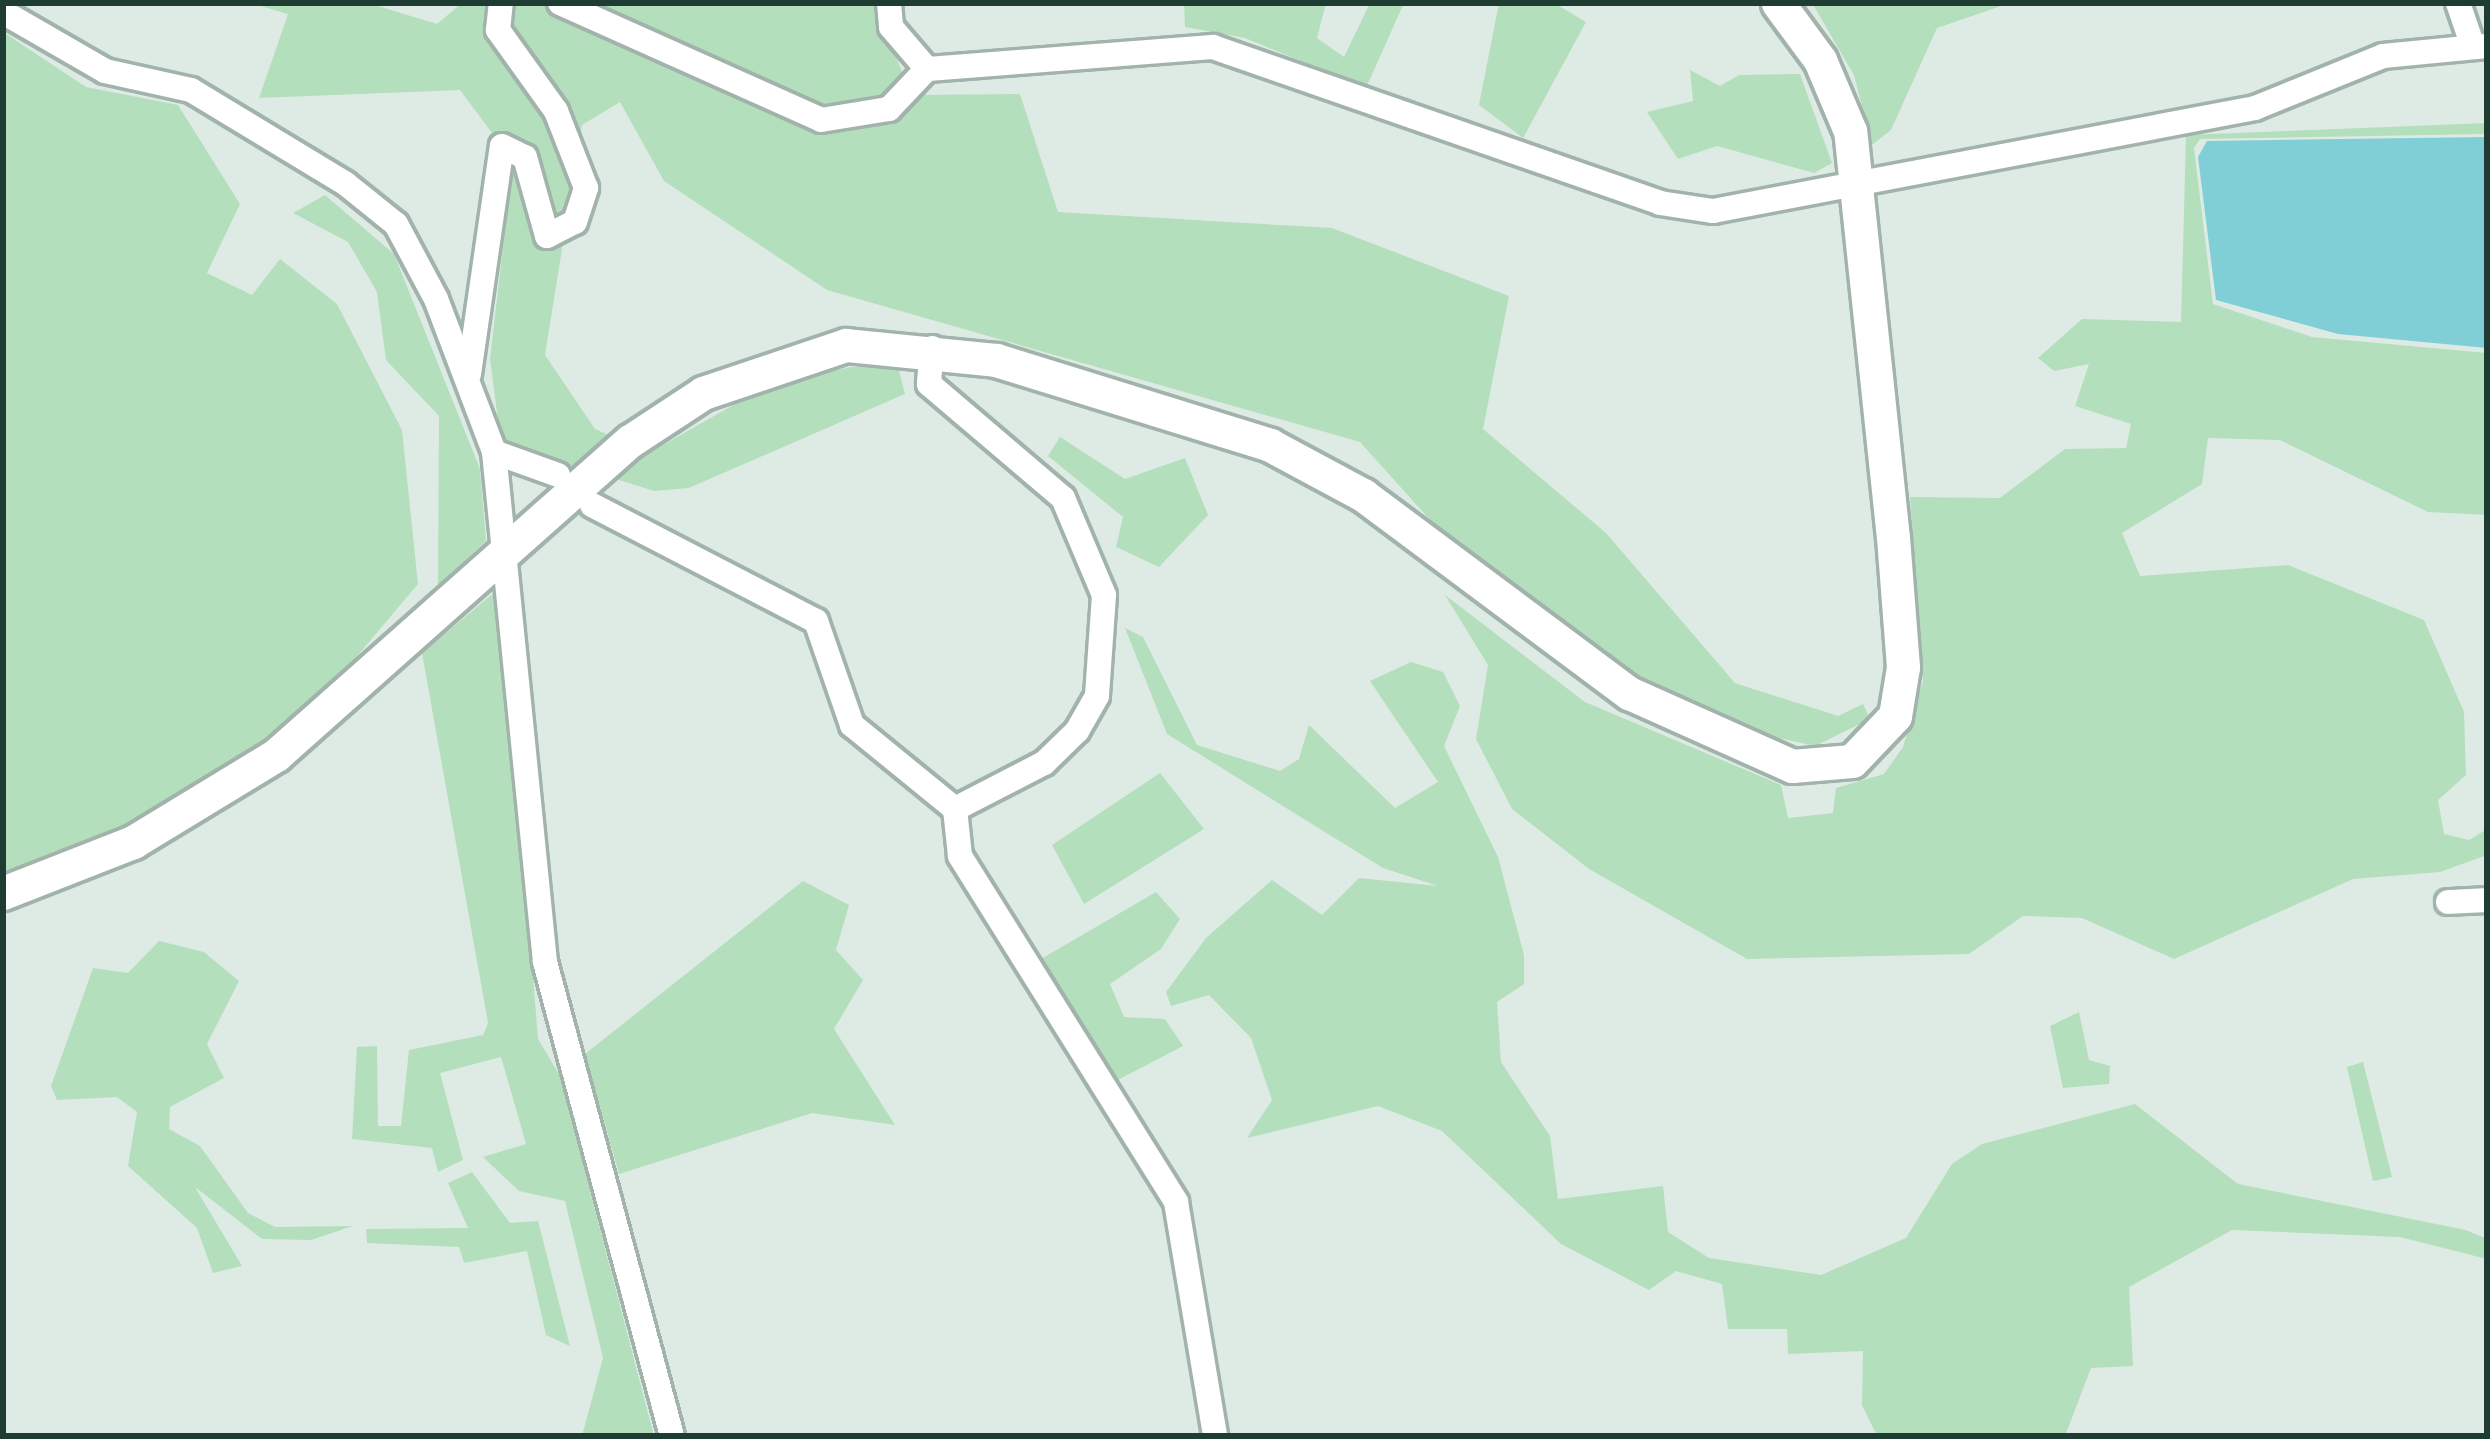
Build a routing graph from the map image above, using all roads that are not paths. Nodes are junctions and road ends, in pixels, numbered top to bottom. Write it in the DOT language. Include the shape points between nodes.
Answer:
graph roads {
  1 [pos="501,3"];
  2 [pos="560,3"];
  3 [pos="889,3"];
  4 [pos="1778,3"];
  5 [pos="2458,3"];
  6 [pos="3,13"];
  7 [pos="2479,45"];
  8 [pos="927,69"];
  9 [pos="1856,187"];
  10 [pos="932,348"];
  11 [pos="468,383"];
  12 [pos="494,452"];
  13 [pos="557,475"];
  14 [pos="592,505"];
  15 [pos="499,560"];
  16 [pos="955,809"];
  17 [pos="3,893"];
  18 [pos="2487,900"];
  19 [pos="2448,902"];
  20 [pos="672,1436"];
  21 [pos="1215,1436"];
  1 -- 11 [label="street" via="497,30 556,111 586,188 575,222 547,236 525,157 502,146"];
  2 -- 8 [label="street" via="821,120 889,110"];
  3 -- 8 [label="street" via="891,27"];
  4 -- 9 [label="street" via="1838,92"];
  5 -- 7 [label="street"];
  6 -- 11 [label="street" via="105,71 191,90 346,184 396,224"];
  7 -- 9 [label="street" via="2383,56 2255,108"];
  8 -- 9 [label="street" via="1213,47 1682,209"];
  9 -- 10 [label="street" via="1903,667 1886,733 1833,768 1792,766 1630,693 1311,463 1088,386"];
  10 -- 15 [label="street" via="810,350 704,393 630,442"];
  10 -- 16 [label="street" via="928,384 1063,499 1104,595 1097,696 1077,731 1044,763"];
  11 -- 12 [label="street"];
  12 -- 13 [label="street"];
  12 -- 15 [label="street"];
  14 -- 16 [label="street" via="816,621 852,725"];
  15 -- 17 [label="street" via="220,794"];
  15 -- 20 [label="street" via="545,962"];
  16 -- 21 [label="street" via="961,856 1103,1100 1168,1181 1197,1289"];
  18 -- 19 [label="street"];
}
